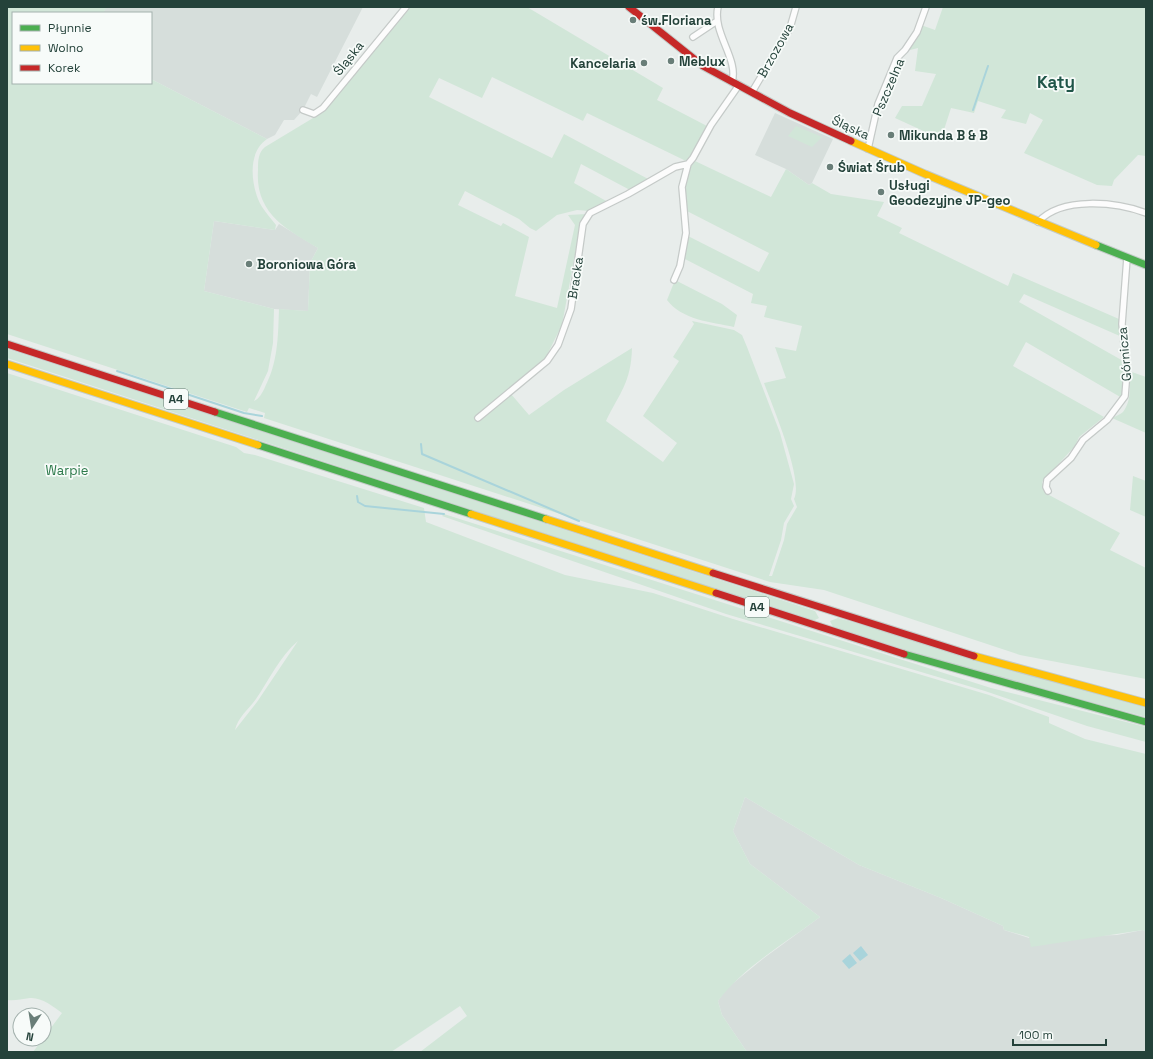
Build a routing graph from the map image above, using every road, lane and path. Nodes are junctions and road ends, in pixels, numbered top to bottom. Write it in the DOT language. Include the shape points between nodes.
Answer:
graph roads {
  1 [pos="406,7"];
  2 [pos="630,7"];
  3 [pos="718,7"];
  4 [pos="796,7"];
  5 [pos="926,7"];
  6 [pos="716,21"];
  7 [pos="693,37"];
  8 [pos="735,83"];
  9 [pos="752,92"];
  10 [pos="303,110"];
  11 [pos="868,149"];
  12 [pos="688,164"];
  13 [pos="1146,213"];
  14 [pos="1038,222"];
  15 [pos="1126,258"];
  16 [pos="1146,265"];
  17 [pos="674,280"];
  18 [pos="7,344"];
  19 [pos="7,364"];
  20 [pos="478,418"];
  21 [pos="1048,491"];
  22 [pos="1146,703"];
  23 [pos="1146,722"];
  1 -- 10 [label="street, Śląska" via="323,108 314,114"];
  2 -- 8 [label="main road, Śląska" via="693,59"];
  3 -- 6 [label="street"];
  4 -- 9 [label="street, Brzozowa" via="790,28"];
  5 -- 11 [label="street, Pszczelna" via="917,32 897,58 878,104"];
  6 -- 7 [label="street"];
  6 -- 8 [label="street" via="732,64"];
  8 -- 9 [label="main road, Śląska"];
  8 -- 12 [label="street"];
  9 -- 11 [label="main road, Śląska" via="790,113"];
  11 -- 14 [label="main road, Śląska"];
  12 -- 17 [label="street" via="682,187 686,233 680,266"];
  12 -- 20 [label="street, Bracka" via="675,167 590,212 583,224 571,309 558,345 547,361"];
  13 -- 14 [label="street" via="1115,205 1077,205 1058,209"];
  14 -- 15 [label="main road, Śląska"];
  15 -- 16 [label="main road, Śląska"];
  15 -- 21 [label="street, Górnicza" via="1122,324 1127,371 1126,396 1107,420 1083,440 1071,458 1047,480"];
  18 -- 22 [label="main road, A4" via="938,646"];
  19 -- 23 [label="main road, A4" via="903,654"];
}
